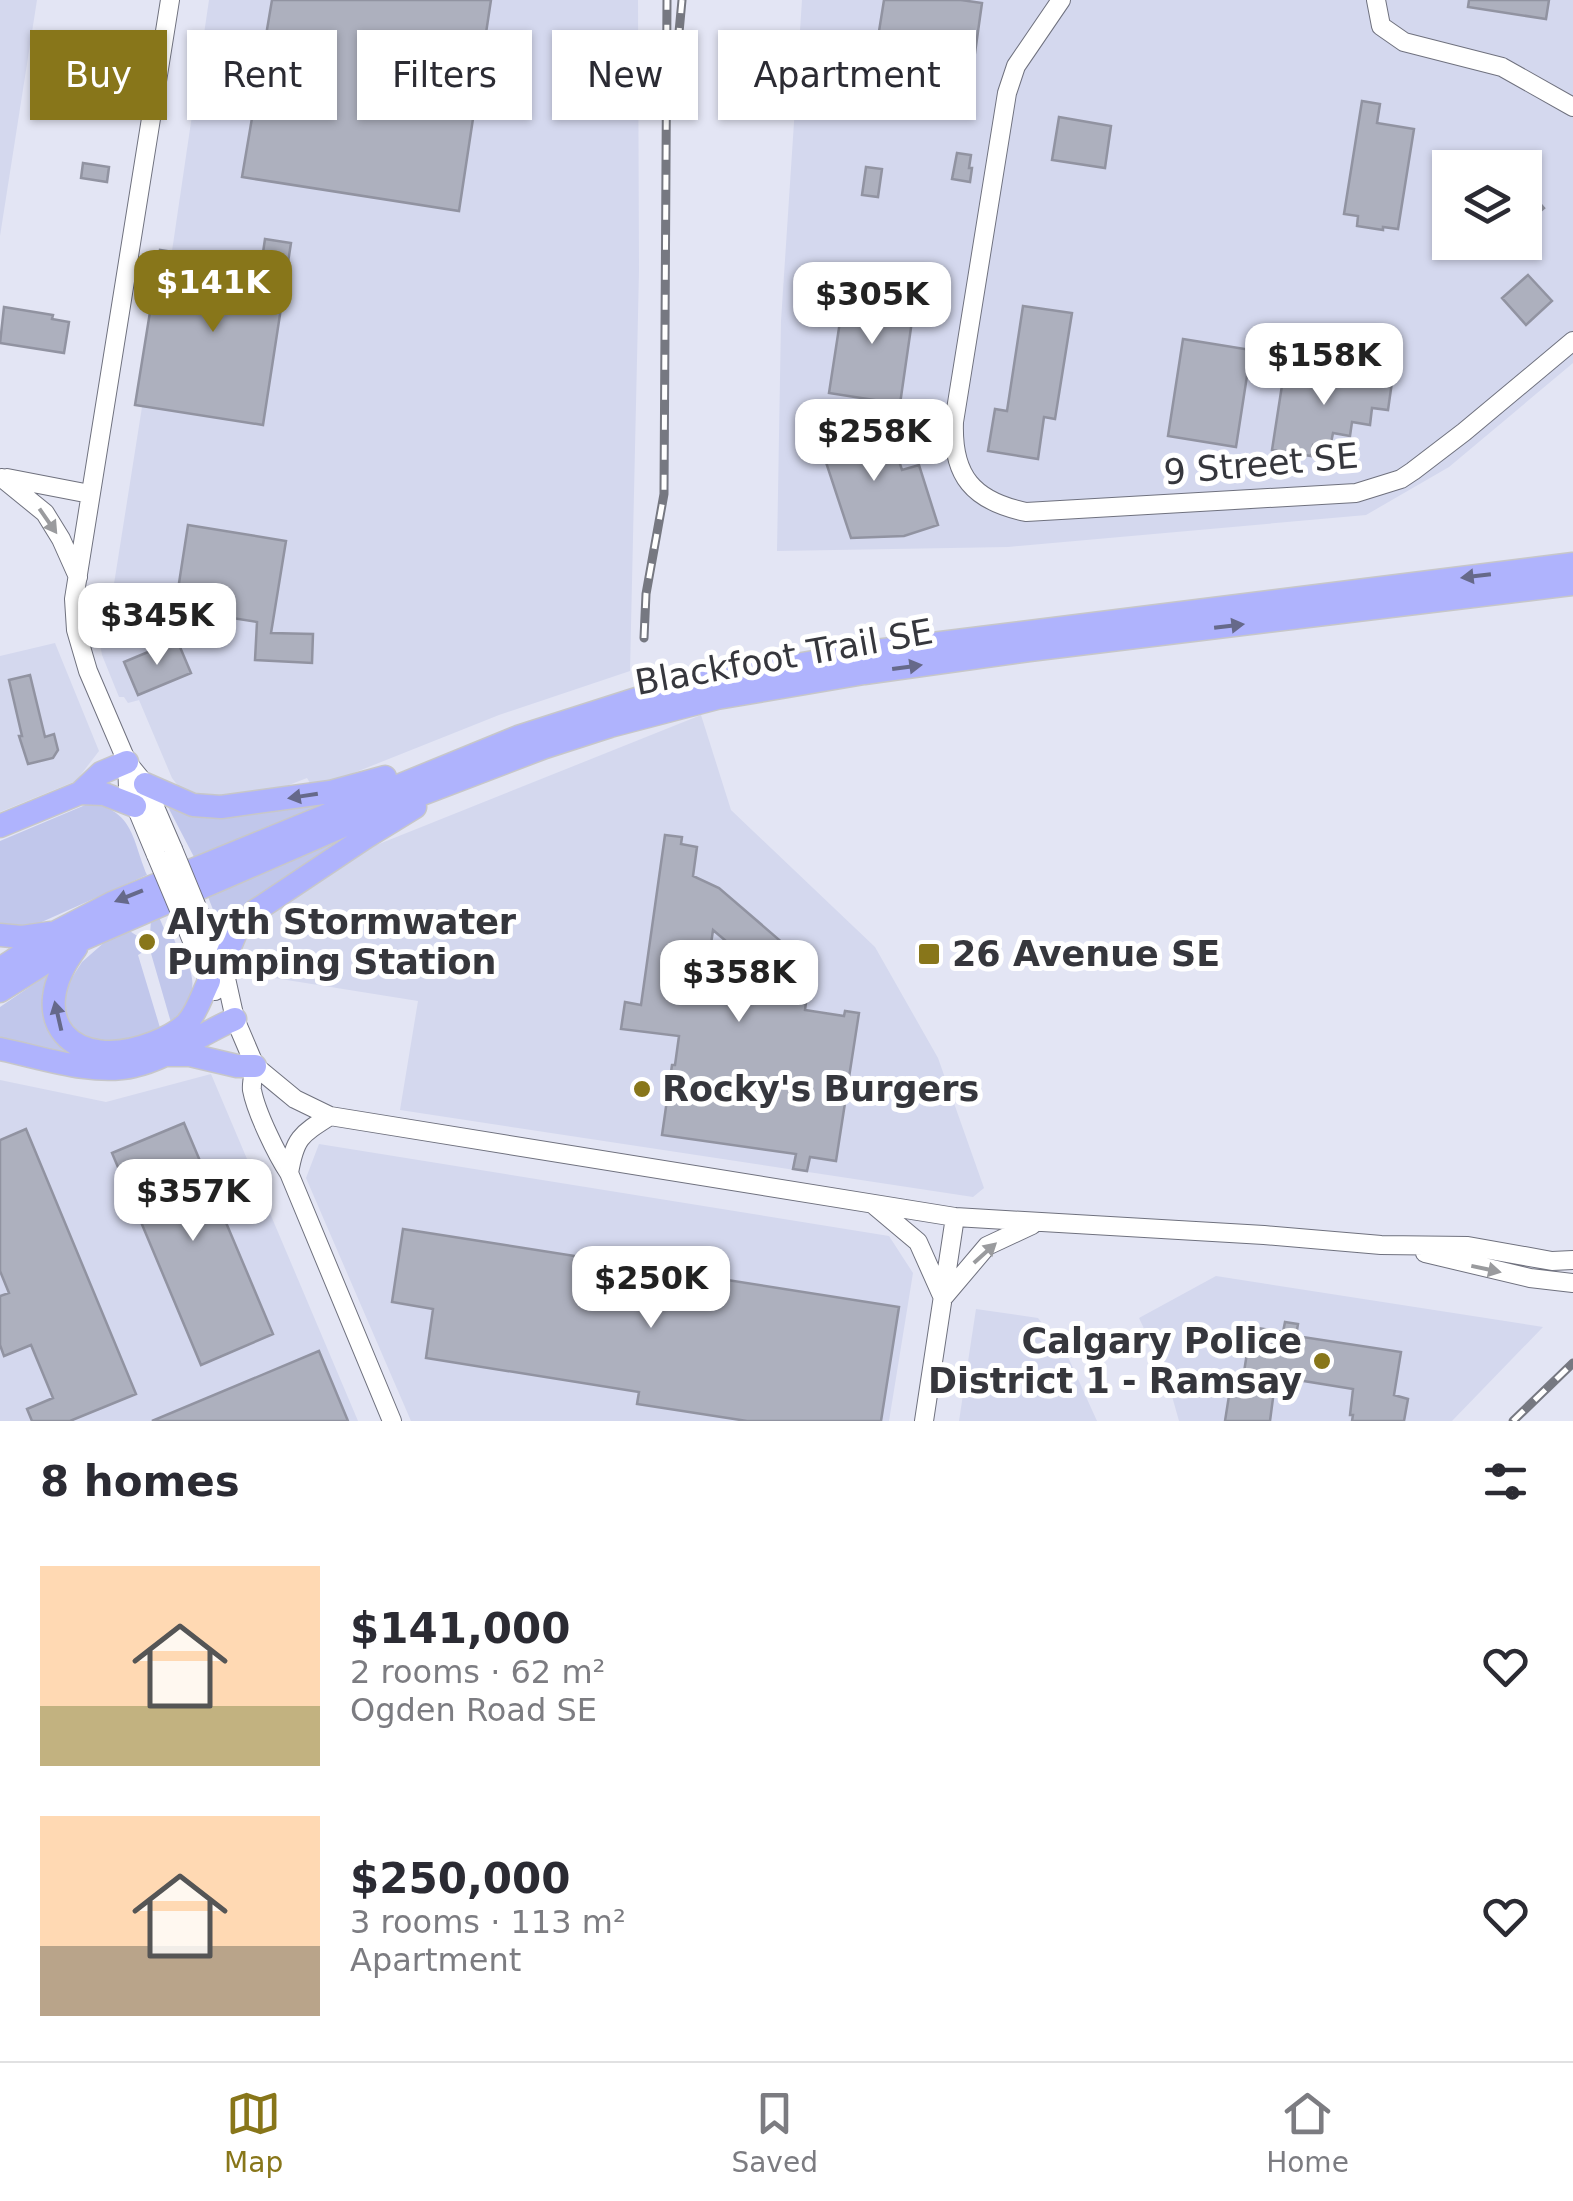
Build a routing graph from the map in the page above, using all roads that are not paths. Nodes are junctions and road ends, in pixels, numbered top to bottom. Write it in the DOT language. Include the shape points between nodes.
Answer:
graph roads {
  1 [pos="170,0"];
  2 [pos="1061,0"];
  3 [pos="1376,0"];
  4 [pos="1573,107"];
  5 [pos="1573,341"];
  6 [pos="1,477"];
  7 [pos="90,494"];
  8 [pos="1573,564"];
  9 [pos="78,577"];
  10 [pos="1573,584"];
  11 [pos="127,762"];
  12 [pos="437,778"];
  13 [pos="80,793"];
  14 [pos="140,795"];
  15 [pos="0,826"];
  16 [pos="58,931"];
  17 [pos="0,935"];
  18 [pos="82,939"];
  19 [pos="0,969"];
  20 [pos="215,974"];
  21 [pos="0,991"];
  22 [pos="235,1019"];
  23 [pos="0,1049"];
  24 [pos="163,1055"];
  25 [pos="255,1066"];
  26 [pos="330,1116"];
  27 [pos="289,1174"];
  28 [pos="874,1204"];
  29 [pos="955,1216"];
  30 [pos="1037,1223"];
  31 [pos="1401,1246"];
  32 [pos="1573,1260"];
  33 [pos="1573,1282"];
  34 [pos="943,1298"];
  35 [pos="392,1421"];
  36 [pos="924,1421"];
  1 -- 7 [label="street"];
  2 -- 5 [label="street, 9 Street SE" via="1016,66 1000,123 954,422 958,467 1000,507 1026,512 1368,491 1413,471"];
  3 -- 4 [label="street" via="1381,26 1404,42 1502,67"];
  6 -- 7 [label="street"];
  6 -- 9 [label="street, one-way" via="45,513"];
  7 -- 9 [label="street"];
  8 -- 12 [label="main road, Blackfoot Trail SE, one-way" via="876,650 712,680 534,732"];
  9 -- 11 [label="street" via="76,630"];
  12 -- 10 [label="main road, Blackfoot Trail SE, one-way" via="716,698 1030,650"];
  11 -- 13 [label="main road" via="101,773"];
  11 -- 14 [label="street"];
  12 -- 14 [label="main road, one-way" via="387,776 330,792 221,807"];
  12 -- 16 [label="main road, Blackfoot Trail SE, one-way" via="112,903"];
  12 -- 18 [label="main road, Blackfoot Trail SE"];
  12 -- 20 [label="main road" via="408,813 256,911 237,930"];
  13 -- 14 [label="main road"];
  13 -- 15 [label="main road"];
  14 -- 20 [label="street, bridge"];
  16 -- 17 [label="main road"];
  16 -- 19 [label="main road, Blackfoot Trail SE"];
  20 -- 18 [label="main road, one-way" via="191,1018 168,1036 138,1048 95,1052 64,1036 54,1005 60,972"];
  18 -- 21 [label="main road, Blackfoot Trail SE"];
  20 -- 22 [label="street"];
  22 -- 24 [label="main road"];
  22 -- 25 [label="street"];
  23 -- 24 [label="main road" via="108,1069"];
  24 -- 25 [label="main road"];
  25 -- 26 [label="street"];
  25 -- 27 [label="street" via="252,1089"];
  26 -- 27 [label="street" via="294,1146"];
  26 -- 28 [label="street"];
  27 -- 35 [label="street"];
  28 -- 29 [label="street"];
  28 -- 34 [label="street" via="918,1242"];
  29 -- 30 [label="street"];
  29 -- 34 [label="street"];
  30 -- 31 [label="street"];
  34 -- 30 [label="street, one-way" via="987,1246"];
  31 -- 32 [label="street" via="1468,1246"];
  31 -- 33 [label="street, one-way"];
  34 -- 36 [label="street"];
}
